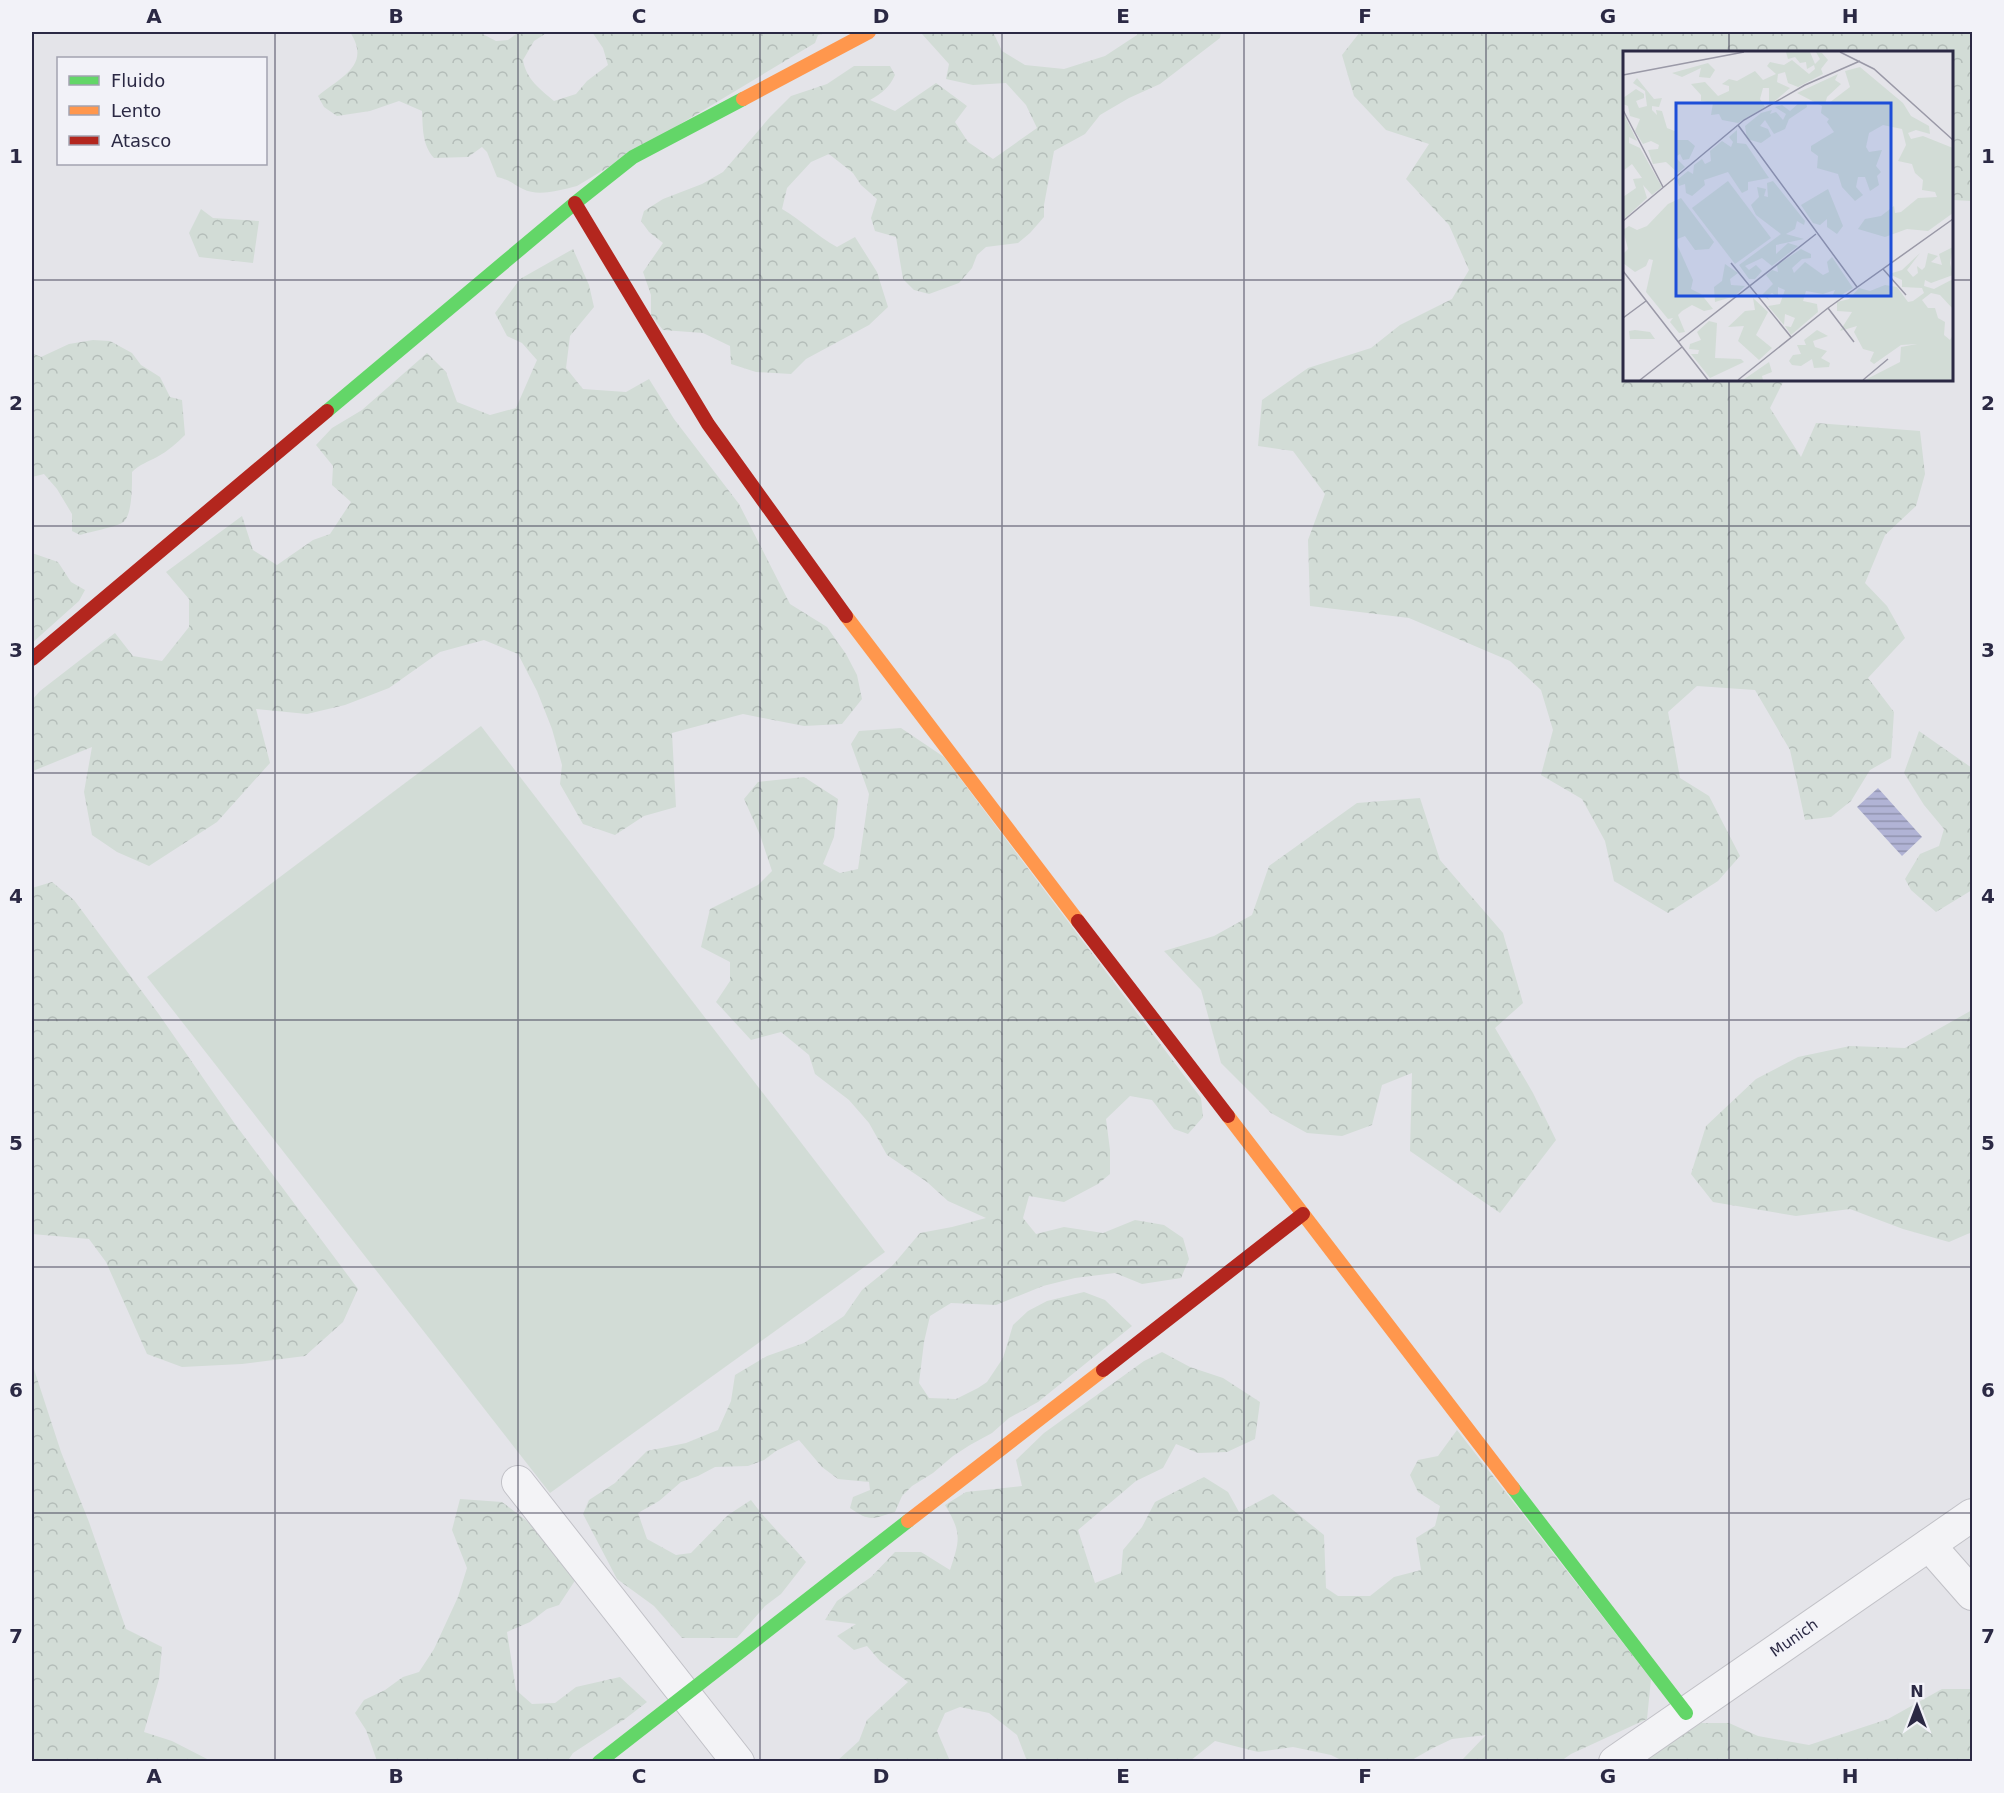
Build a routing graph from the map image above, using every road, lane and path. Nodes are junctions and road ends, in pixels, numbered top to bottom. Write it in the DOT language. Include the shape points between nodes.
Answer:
graph roads {
  1 [pos="869,32"];
  2 [pos="575,203"];
  3 [pos="32,659"];
  4 [pos="1303,1214"];
  5 [pos="518,1482"];
  6 [pos="1972,1515"];
  7 [pos="1929,1545"];
  8 [pos="1972,1594"];
  9 [pos="684,1694"];
  10 [pos="1686,1713"];
  11 [pos="599,1761"];
  12 [pos="738,1761"];
  13 [pos="1616,1761"];
  1 -- 2 [label="street" via="633,157"];
  2 -- 3 [label="street"];
  2 -- 4 [label="street" via="708,424 870,650"];
  4 -- 9 [label="street"];
  4 -- 10 [label="street"];
  5 -- 9 [label="street"];
  6 -- 7 [label="street, Munich"];
  7 -- 8 [label="street"];
  7 -- 10 [label="street, Munich"];
  9 -- 11 [label="street"];
  9 -- 12 [label="street"];
  10 -- 13 [label="street, Munich"];
}
